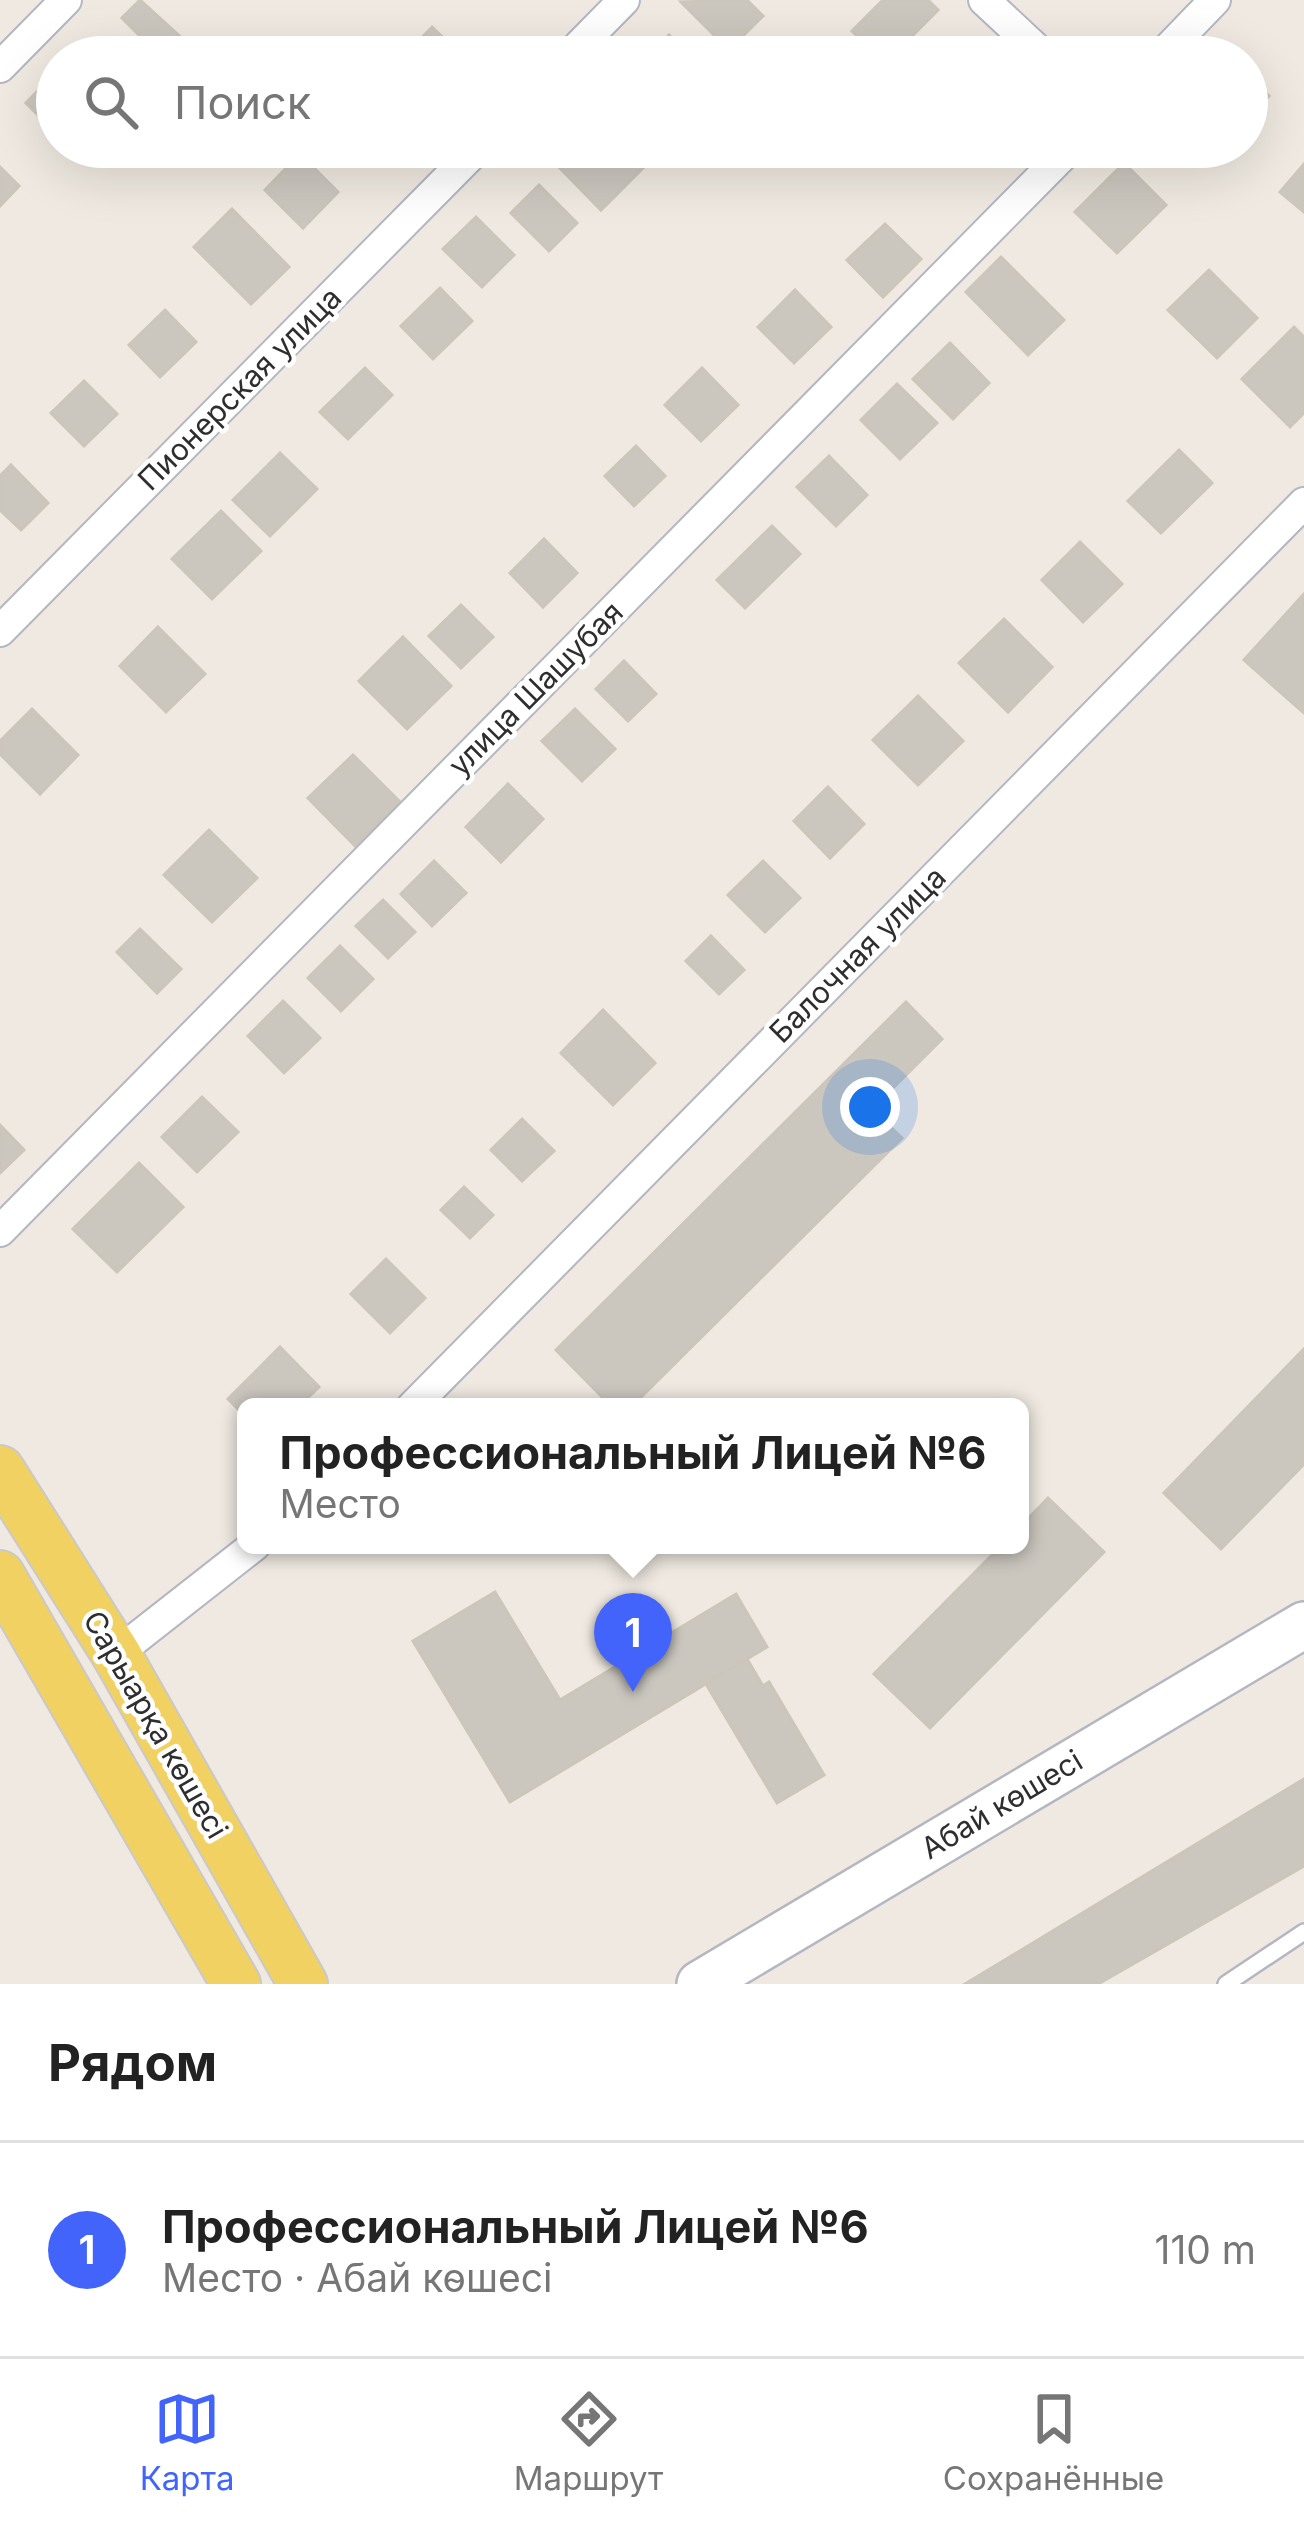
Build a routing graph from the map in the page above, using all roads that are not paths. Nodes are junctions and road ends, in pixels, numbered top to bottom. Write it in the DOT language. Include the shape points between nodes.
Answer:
graph roads {
  1 [pos="66,0"];
  2 [pos="625,0"];
  3 [pos="984,0"];
  4 [pos="1215,0"];
  5 [pos="589,36"];
  6 [pos="1023,36"];
  7 [pos="1180,36"];
  8 [pos="0,67"];
  9 [pos="458,168"];
  10 [pos="1050,168"];
  11 [pos="1304,503"];
  12 [pos="0,632"];
  13 [pos="0,1231"];
  14 [pos="421,1398"];
  15 [pos="0,1470"];
  16 [pos="244,1554"];
  17 [pos="0,1576"];
  18 [pos="1304,1625"];
  19 [pos="116,1654"];
  20 [pos="1304,1932"];
  21 [pos="236,1984"];
  22 [pos="303,1984"];
  23 [pos="700,1984"];
  24 [pos="1226,1984"];
  1 -- 8 [label="street"];
  2 -- 5 [label="street"];
  3 -- 6 [label="street"];
  4 -- 7 [label="street"];
  9 -- 12 [label="street, Пионерская улица"];
  10 -- 13 [label="street, улица Шашубая"];
  11 -- 14 [label="street, Балочная улица"];
  15 -- 19 [label="main road, Сарыарқа көшесі"];
  16 -- 19 [label="street"];
  17 -- 21 [label="main road, Сарыарқа көшесі"];
  18 -- 23 [label="main road, Абай көшесі"];
  19 -- 22 [label="main road, Сарыарқа көшесі"];
  20 -- 24 [label="lane"];
}
